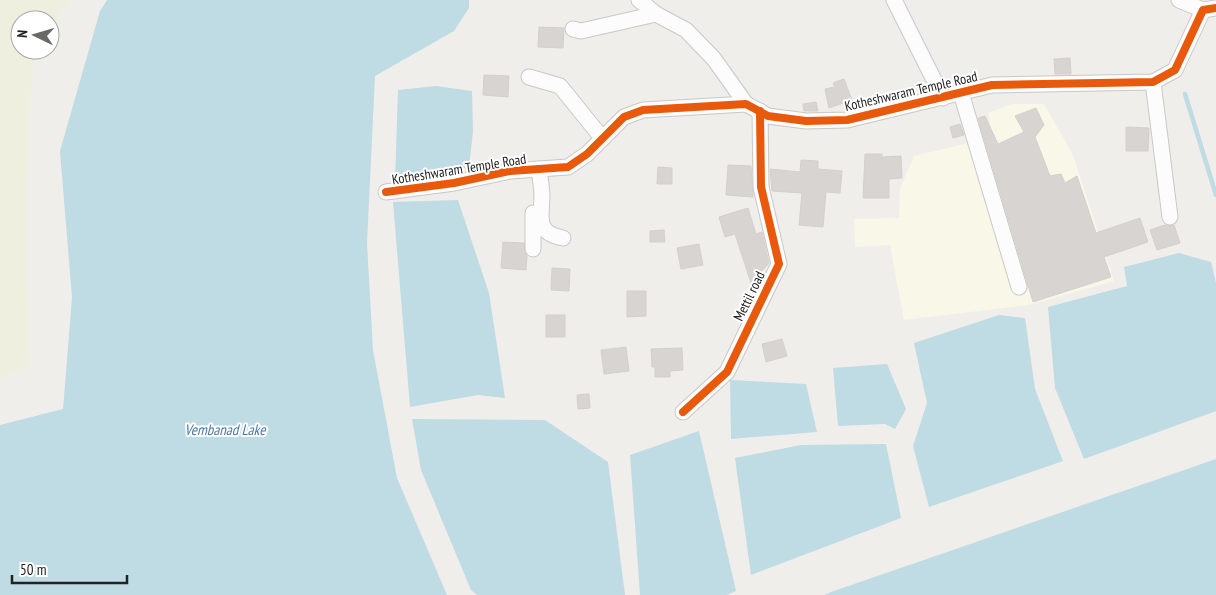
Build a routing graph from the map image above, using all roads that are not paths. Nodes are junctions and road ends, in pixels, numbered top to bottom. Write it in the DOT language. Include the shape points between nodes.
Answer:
graph roads {
  1 [pos="640,0"];
  2 [pos="894,0"];
  3 [pos="1180,0"];
  4 [pos="1209,9"];
  5 [pos="656,14"];
  6 [pos="573,29"];
  7 [pos="529,78"];
  8 [pos="1153,82"];
  9 [pos="961,93"];
  10 [pos="943,98"];
  11 [pos="746,104"];
  12 [pos="760,111"];
  13 [pos="602,138"];
  14 [pos="536,170"];
  15 [pos="386,192"];
  16 [pos="1170,217"];
  17 [pos="563,238"];
  18 [pos="533,249"];
  19 [pos="1019,286"];
  20 [pos="683,412"];
  1 -- 5 [label="street"];
  2 -- 10 [label="street"];
  3 -- 4 [label="street"];
  4 -- 8 [label="street, Kotheshwaram Temple Road" via="1175,70"];
  5 -- 6 [label="street" via="581,31"];
  5 -- 11 [label="street" via="686,30 714,59"];
  7 -- 13 [label="street" via="560,86"];
  8 -- 9 [label="street, Kotheshwaram Temple Road" via="992,86"];
  8 -- 16 [label="street"];
  9 -- 10 [label="street, Kotheshwaram Temple Road"];
  9 -- 19 [label="street"];
  10 -- 12 [label="street, Kotheshwaram Temple Road" via="846,120 806,121 768,116"];
  11 -- 12 [label="street, Kotheshwaram Temple Road"];
  11 -- 13 [label="street, Kotheshwaram Temple Road" via="643,110 624,117"];
  12 -- 20 [label="street, Mettil road" via="761,187 779,264 727,372"];
  13 -- 14 [label="street, Kotheshwaram Temple Road" via="568,167"];
  14 -- 15 [label="street, Kotheshwaram Temple Road" via="510,171"];
  14 -- 17 [label="street" via="542,195 540,216 543,228 552,236"];
  14 -- 18 [label="street"];
}
